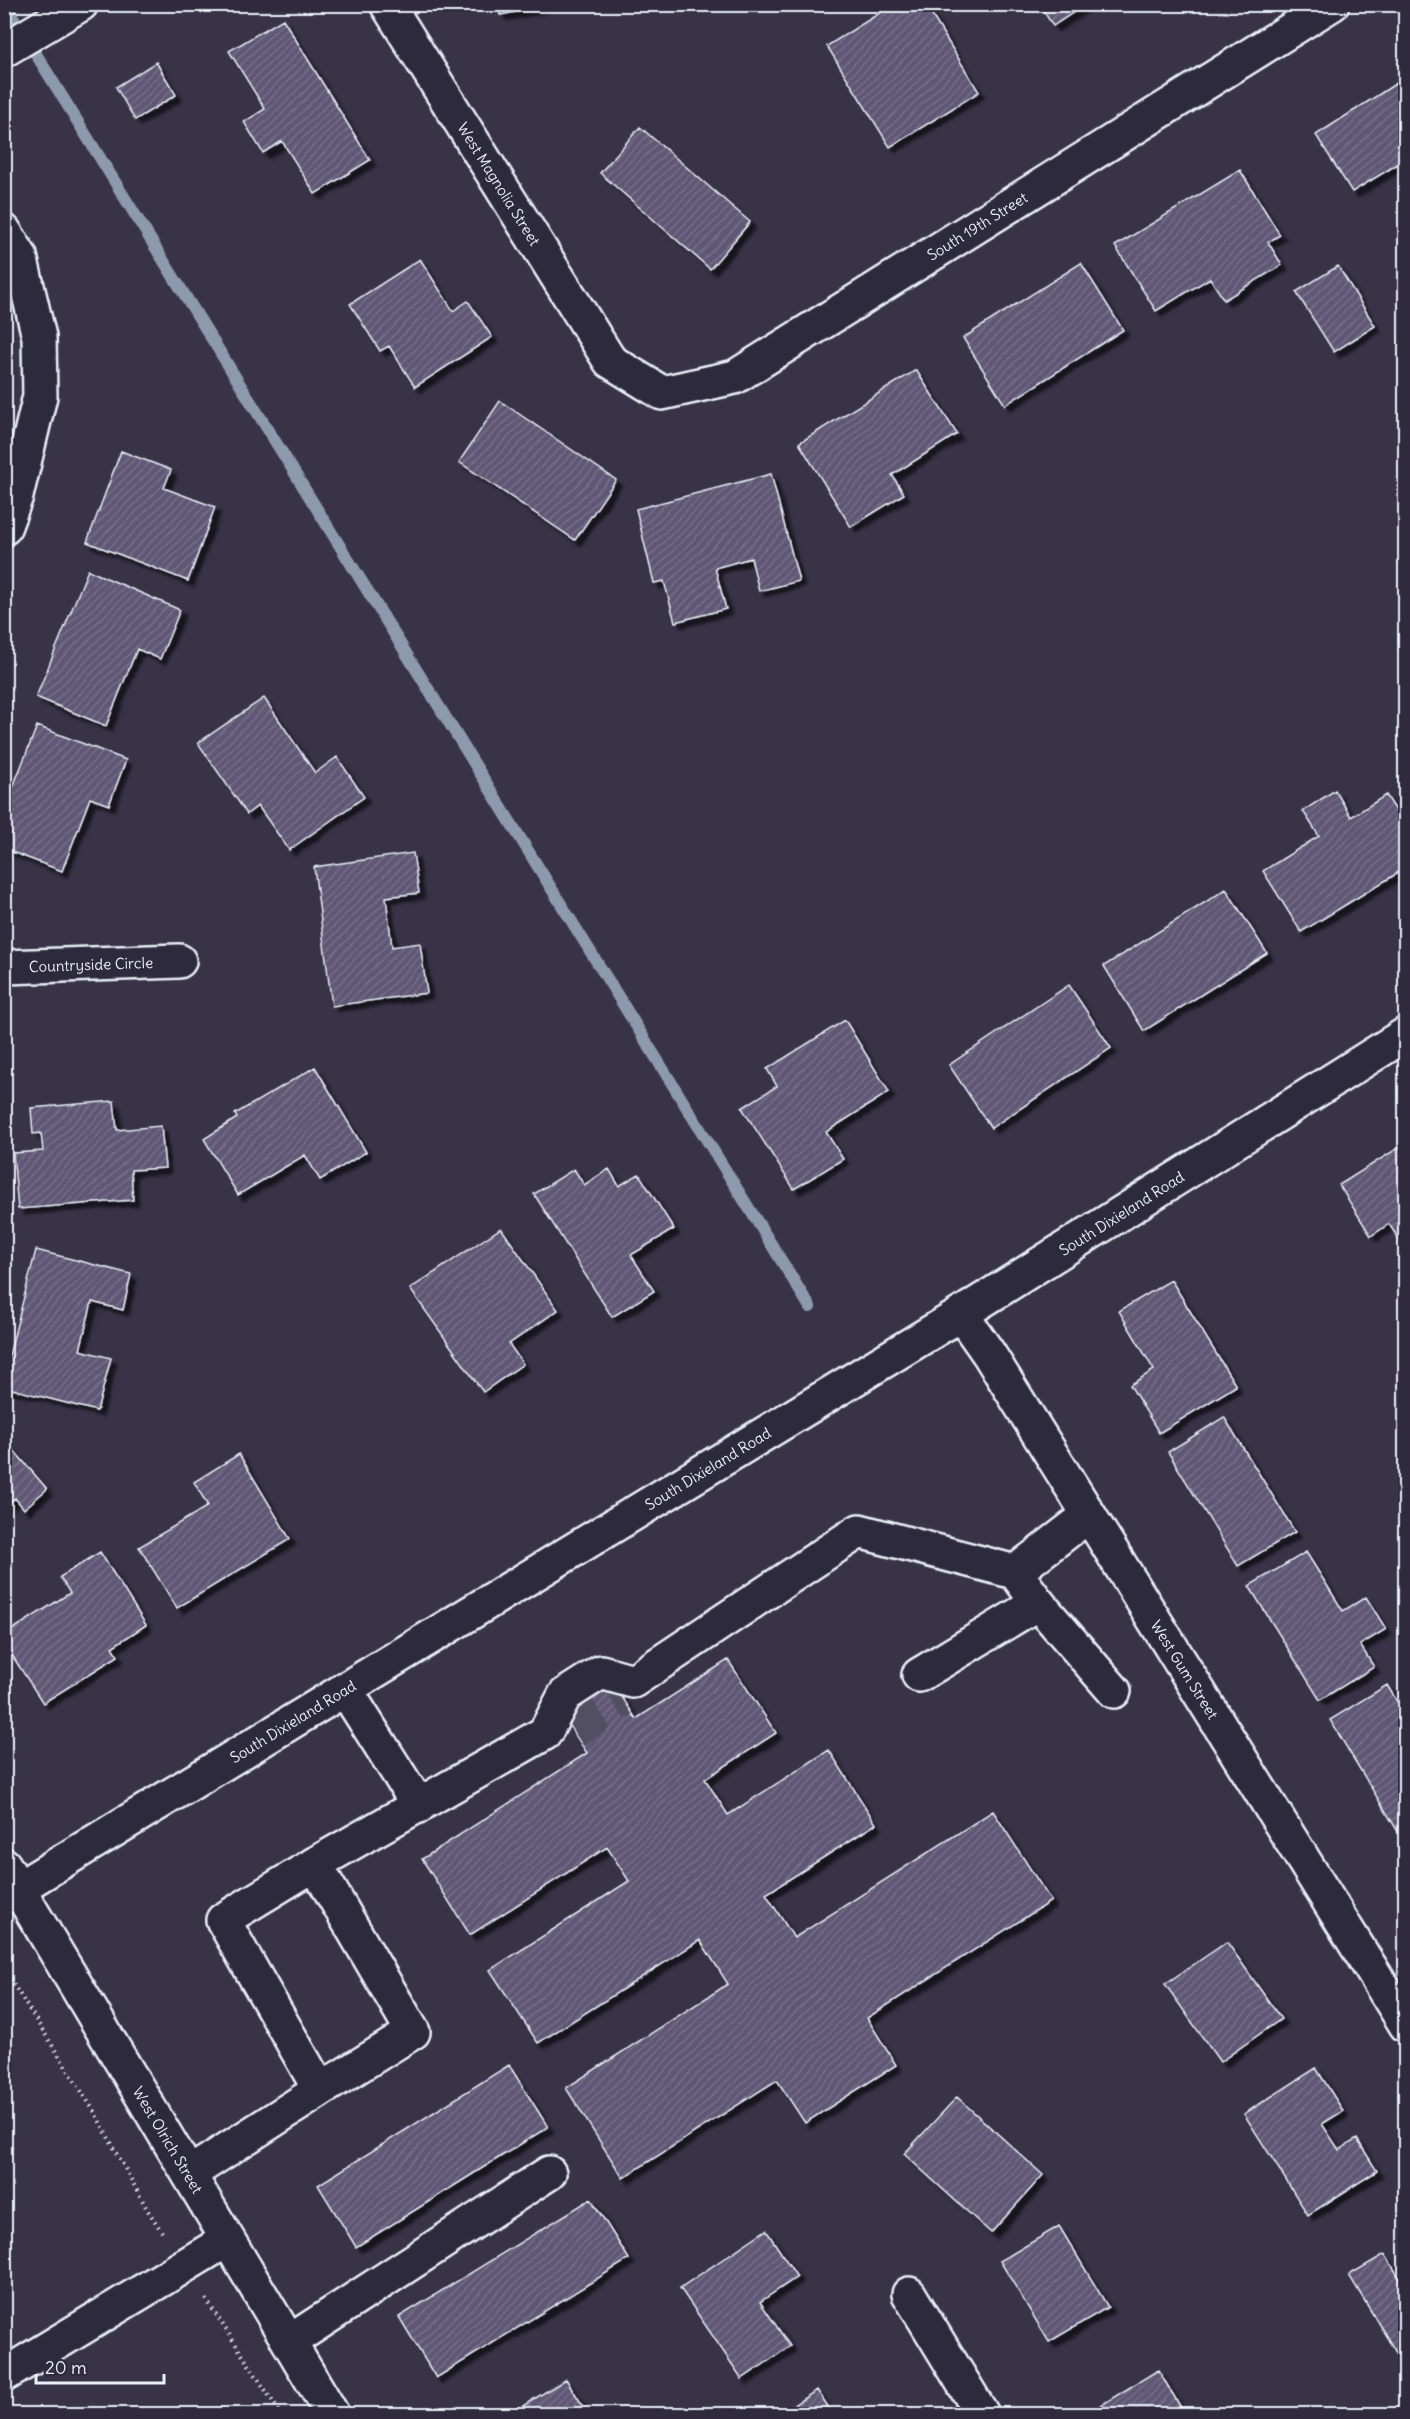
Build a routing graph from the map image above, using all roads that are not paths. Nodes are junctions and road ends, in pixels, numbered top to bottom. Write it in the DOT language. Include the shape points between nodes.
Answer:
graph roads {
  1 [pos="81,4"];
  2 [pos="387,4"];
  3 [pos="1332,4"];
  4 [pos="4,50"];
  5 [pos="4,231"];
  6 [pos="610,362"];
  7 [pos="4,528"];
  8 [pos="179,961"];
  9 [pos="4,967"];
  10 [pos="1406,1034"];
  11 [pos="961,1314"];
  12 [pos="1089,1515"];
  13 [pos="1015,1572"];
  14 [pos="1038,1603"];
  15 [pos="919,1674"];
  16 [pos="345,1689"];
  17 [pos="1114,1691"];
  18 [pos="419,1806"];
  19 [pos="315,1864"];
  20 [pos="9,1883"];
  21 [pos="1406,2025"];
  22 [pos="320,2090"];
  23 [pos="549,2173"];
  24 [pos="189,2174"];
  25 [pos="227,2240"];
  26 [pos="909,2294"];
  27 [pos="289,2342"];
  28 [pos="4,2375"];
  29 [pos="332,2415"];
  30 [pos="982,2415"];
  1 -- 4 [label="street"];
  2 -- 6 [label="street, West Magnolia Street"];
  3 -- 6 [label="street, South 19th Street" via="735,377 662,393"];
  5 -- 7 [label="street" via="20,256 39,337 40,396 16,496"];
  8 -- 9 [label="street, Countryside Circle"];
  10 -- 11 [label="street, South Dixieland Road"];
  11 -- 12 [label="street, West Gum Street"];
  11 -- 16 [label="street, South Dixieland Road"];
  12 -- 13 [label="street"];
  12 -- 21 [label="street, West Gum Street"];
  13 -- 14 [label="street"];
  13 -- 18 [label="street" via="859,1531 628,1690 601,1671 565,1695 559,1732"];
  14 -- 15 [label="street"];
  14 -- 17 [label="street"];
  16 -- 18 [label="street"];
  16 -- 20 [label="street, South Dixieland Road"];
  18 -- 19 [label="street"];
  19 -- 22 [label="street" via="223,1920"];
  19 -- 22 [label="street" via="413,2032"];
  20 -- 24 [label="street, West Olrich Street"];
  22 -- 24 [label="street"];
  23 -- 27 [label="street"];
  24 -- 25 [label="street, West Olrich Street"];
  25 -- 27 [label="street, West Olrich Street"];
  25 -- 28 [label="street"];
  26 -- 30 [label="street"];
  27 -- 29 [label="street, West Olrich Street"];
}
